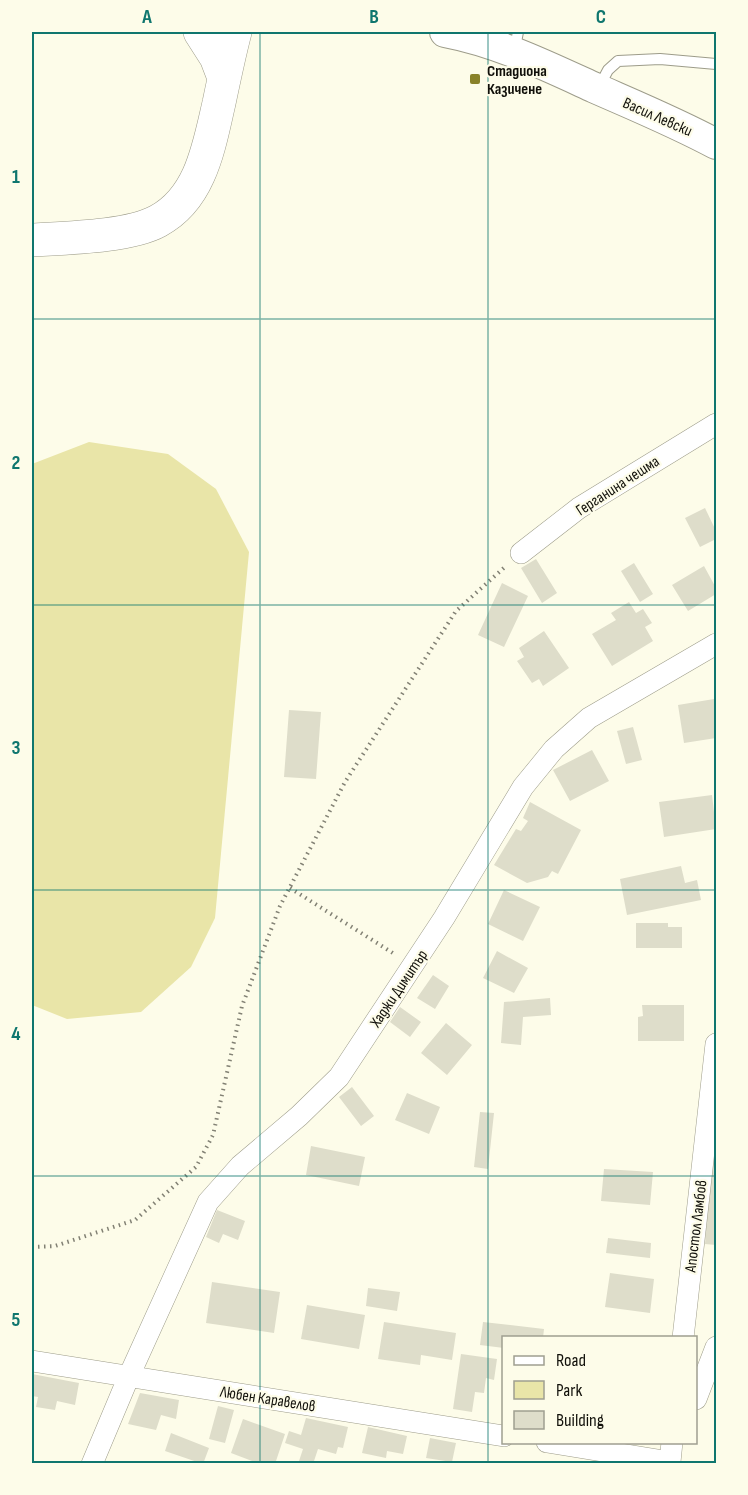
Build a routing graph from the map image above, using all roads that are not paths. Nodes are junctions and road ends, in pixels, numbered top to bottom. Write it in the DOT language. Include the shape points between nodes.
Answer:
graph roads {
  1 [pos="200,32"];
  2 [pos="235,32"];
  3 [pos="445,32"];
  4 [pos="516,42"];
  5 [pos="717,64"];
  6 [pos="224,78"];
  7 [pos="598,89"];
  8 [pos="717,144"];
  9 [pos="32,240"];
  10 [pos="717,424"];
  11 [pos="521,553"];
  12 [pos="717,644"];
  13 [pos="717,1044"];
  14 [pos="683,1336"];
  15 [pos="717,1347"];
  16 [pos="32,1361"];
  17 [pos="129,1376"];
  18 [pos="697,1397"];
  19 [pos="502,1436"];
  20 [pos="560,1444"];
  21 [pos="672,1453"];
  22 [pos="92,1464"];
  1 -- 6 [label="highway"];
  2 -- 6 [label="highway"];
  3 -- 4 [label="street, Васил Левски"];
  4 -- 7 [label="street, Васил Левски"];
  5 -- 7 [label="lane" via="660,59 618,61"];
  6 -- 9 [label="highway" via="208,150 196,182 180,205 157,222 124,232"];
  7 -- 8 [label="street, Васил Левски"];
  10 -- 11 [label="street, Герганина чешма" via="579,508"];
  12 -- 17 [label="street, Хаджи Димитър" via="589,718 554,748 523,787 444,918 339,1077 240,1166 208,1202"];
  13 -- 14 [label="street, Апостол Ламбов"];
  15 -- 18 [label="street"];
  16 -- 17 [label="street, Любен Каравелов"];
  17 -- 19 [label="street, Любен Каравелов"];
  17 -- 22 [label="street, Хаджи Димитър"];
  20 -- 21 [label="street"];
}
